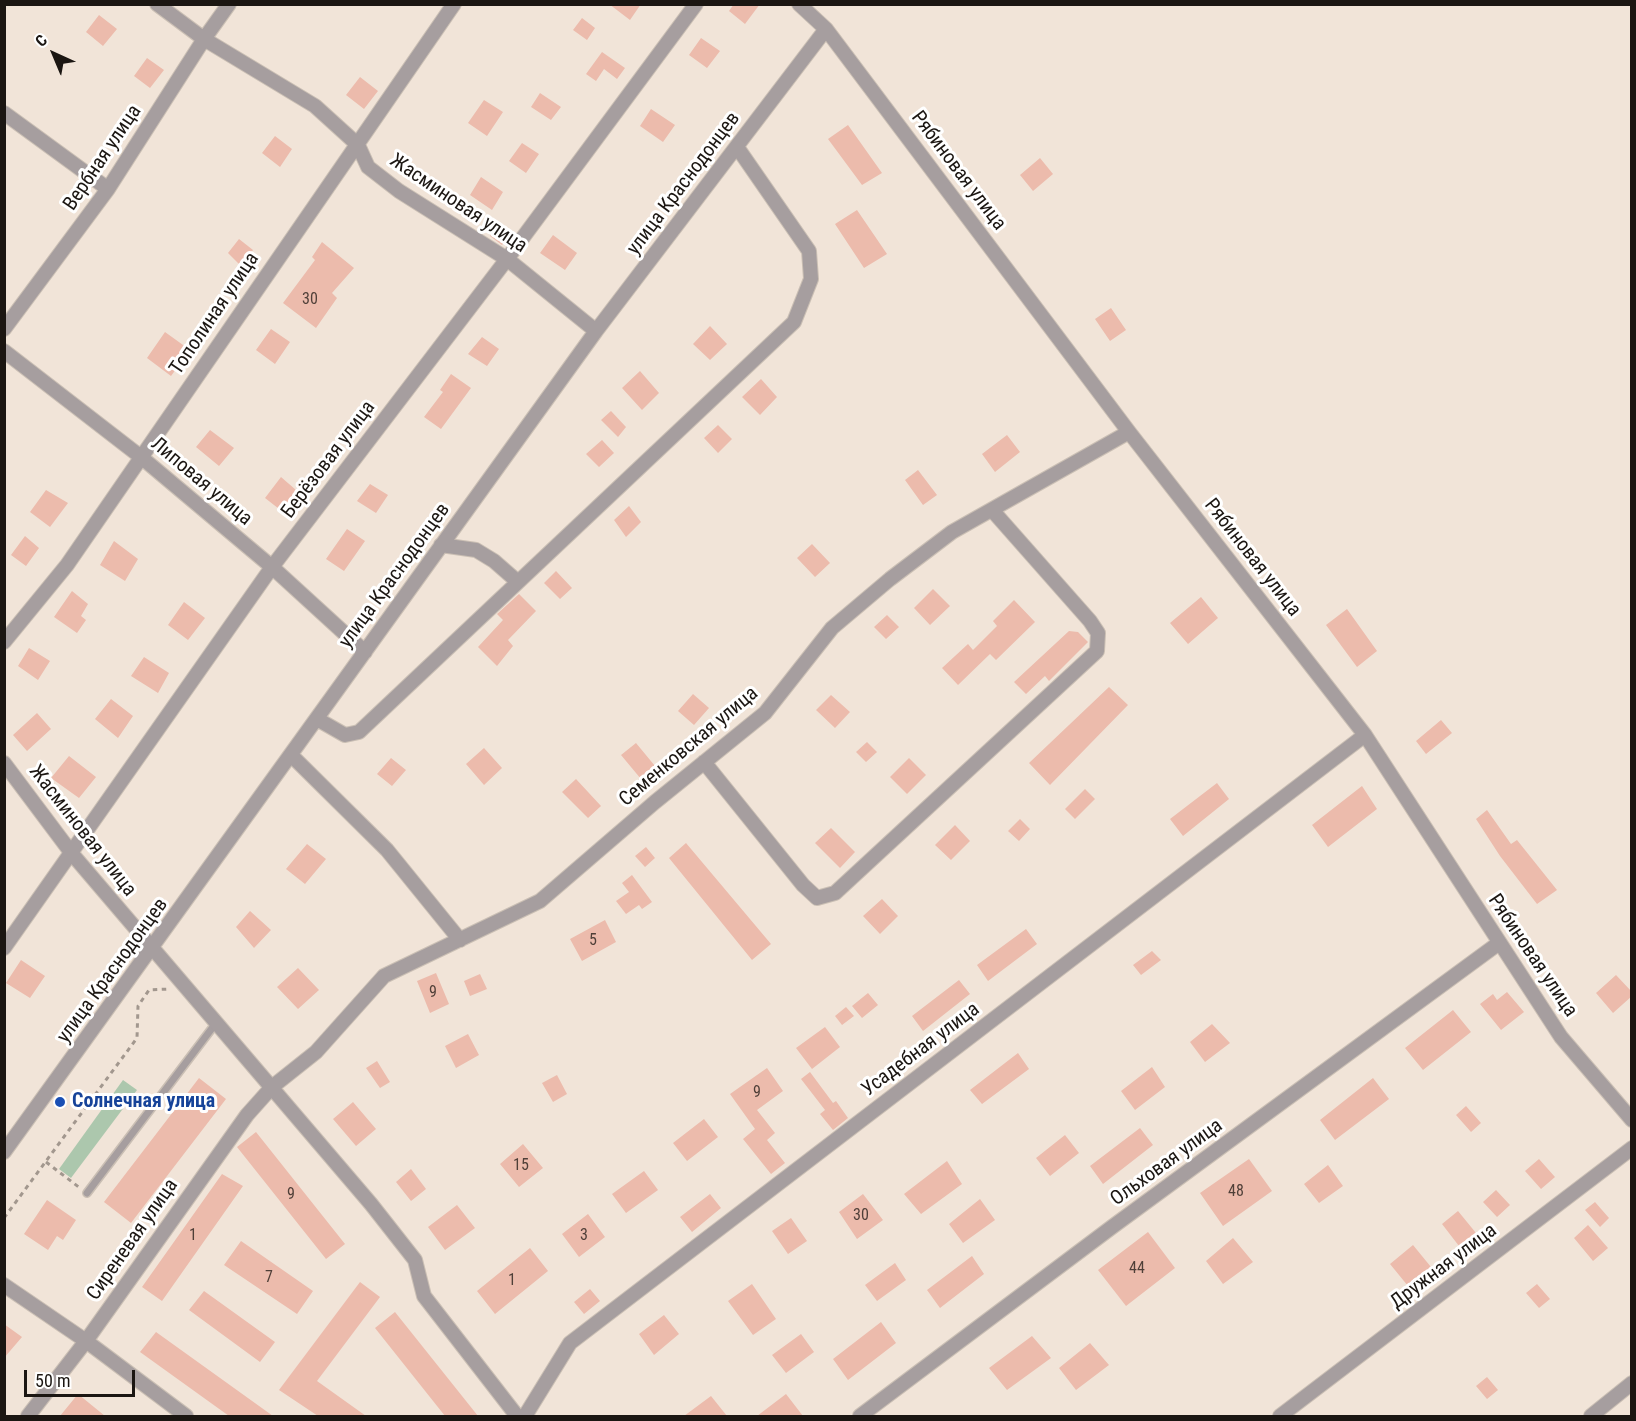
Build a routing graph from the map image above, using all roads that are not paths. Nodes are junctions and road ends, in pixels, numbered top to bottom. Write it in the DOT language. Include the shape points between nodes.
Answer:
graph roads {
  1 [pos="157,4"];
  2 [pos="229,4"];
  3 [pos="454,4"];
  4 [pos="696,4"];
  5 [pos="799,4"];
  6 [pos="826,29"];
  7 [pos="204,39"];
  8 [pos="4,113"];
  9 [pos="358,145"];
  10 [pos="737,147"];
  11 [pos="108,189"];
  12 [pos="507,259"];
  13 [pos="4,329"];
  14 [pos="596,331"];
  15 [pos="4,351"];
  16 [pos="1129,432"];
  17 [pos="141,457"];
  18 [pos="992,510"];
  19 [pos="441,545"];
  20 [pos="272,567"];
  21 [pos="518,582"];
  22 [pos="4,642"];
  23 [pos="365,652"];
  24 [pos="317,719"];
  25 [pos="1365,735"];
  26 [pos="291,755"];
  27 [pos="704,762"];
  28 [pos="4,763"];
  29 [pos="73,855"];
  30 [pos="460,940"];
  31 [pos="1499,944"];
  32 [pos="4,948"];
  33 [pos="153,950"];
  34 [pos="216,1023"];
  35 [pos="272,1087"];
  36 [pos="1632,1120"];
  37 [pos="1632,1148"];
  38 [pos="4,1152"];
  39 [pos="87,1192"];
  40 [pos="4,1285"];
  41 [pos="86,1341"];
  42 [pos="1632,1383"];
  43 [pos="28,1416"];
  44 [pos="186,1416"];
  45 [pos="518,1416"];
  46 [pos="525,1416"];
  47 [pos="860,1416"];
  48 [pos="1280,1416"];
  49 [pos="1591,1416"];
  1 -- 7 [label="street, Жасминовая улица"];
  2 -- 7 [label="street, Вербная улица"];
  3 -- 9 [label="street, Тополиная улица"];
  4 -- 12 [label="street, Берёзовая улица"];
  5 -- 6 [label="street, Рябиновая улица"];
  6 -- 10 [label="street, улица Краснодонцев"];
  6 -- 16 [label="street, Рябиновая улица"];
  7 -- 9 [label="street, Жасминовая улица" via="315,106"];
  7 -- 11 [label="street, Вербная улица"];
  8 -- 11 [label="street"];
  9 -- 12 [label="street, Жасминовая улица" via="368,167 399,191"];
  9 -- 17 [label="street, Тополиная улица"];
  10 -- 14 [label="street, улица Краснодонцев"];
  10 -- 21 [label="street" via="809,251 811,279 794,322"];
  11 -- 13 [label="street, Вербная улица"];
  12 -- 14 [label="street, Жасминовая улица"];
  12 -- 20 [label="street, Берёзовая улица"];
  14 -- 19 [label="street, улица Краснодонцев"];
  15 -- 17 [label="street, Липовая улица"];
  16 -- 18 [label="street, Семенковская улица"];
  16 -- 25 [label="street, Рябиновая улица"];
  17 -- 20 [label="street, Липовая улица"];
  17 -- 22 [label="street, Тополиная улица" via="67,565"];
  18 -- 27 [label="street, Семенковская улица" via="943,539 832,628 765,713"];
  18 -- 27 [label="street" via="1090,621 1098,633 1097,651 834,893 817,898 803,885"];
  19 -- 21 [label="street" via="476,550"];
  19 -- 23 [label="street, улица Краснодонцев"];
  20 -- 23 [label="street, Липовая улица"];
  20 -- 29 [label="street, Берёзовая улица"];
  21 -- 24 [label="street" via="359,732 345,735"];
  23 -- 24 [label="street, улица Краснодонцев"];
  24 -- 26 [label="street, улица Краснодонцев"];
  25 -- 31 [label="street, Рябиновая улица"];
  25 -- 46 [label="street, Усадебная улица" via="570,1343"];
  26 -- 30 [label="street" via="387,850"];
  26 -- 33 [label="street, улица Краснодонцев"];
  27 -- 30 [label="street, Семенковская улица" via="540,901"];
  28 -- 29 [label="street, Жасминовая улица"];
  29 -- 32 [label="street, Берёзовая улица"];
  29 -- 33 [label="street, Жасминовая улица"];
  30 -- 35 [label="street, Семенковская улица" via="384,976 316,1052"];
  31 -- 36 [label="street, Рябиновая улица" via="1562,1037"];
  31 -- 47 [label="street, Ольховая улица"];
  33 -- 34 [label="street, Жасминовая улица"];
  33 -- 38 [label="street, улица Краснодонцев"];
  34 -- 35 [label="street, Жасминовая улица"];
  34 -- 39 [label="lane"];
  35 -- 41 [label="street, Сиреневая улица" via="226,1143"];
  35 -- 45 [label="street, Жасминовая улица" via="415,1260 424,1296"];
  37 -- 48 [label="street, Дружная улица"];
  40 -- 41 [label="street"];
  41 -- 43 [label="street, Сиреневая улица"];
  41 -- 44 [label="street"];
  42 -- 49 [label="street"];
}
